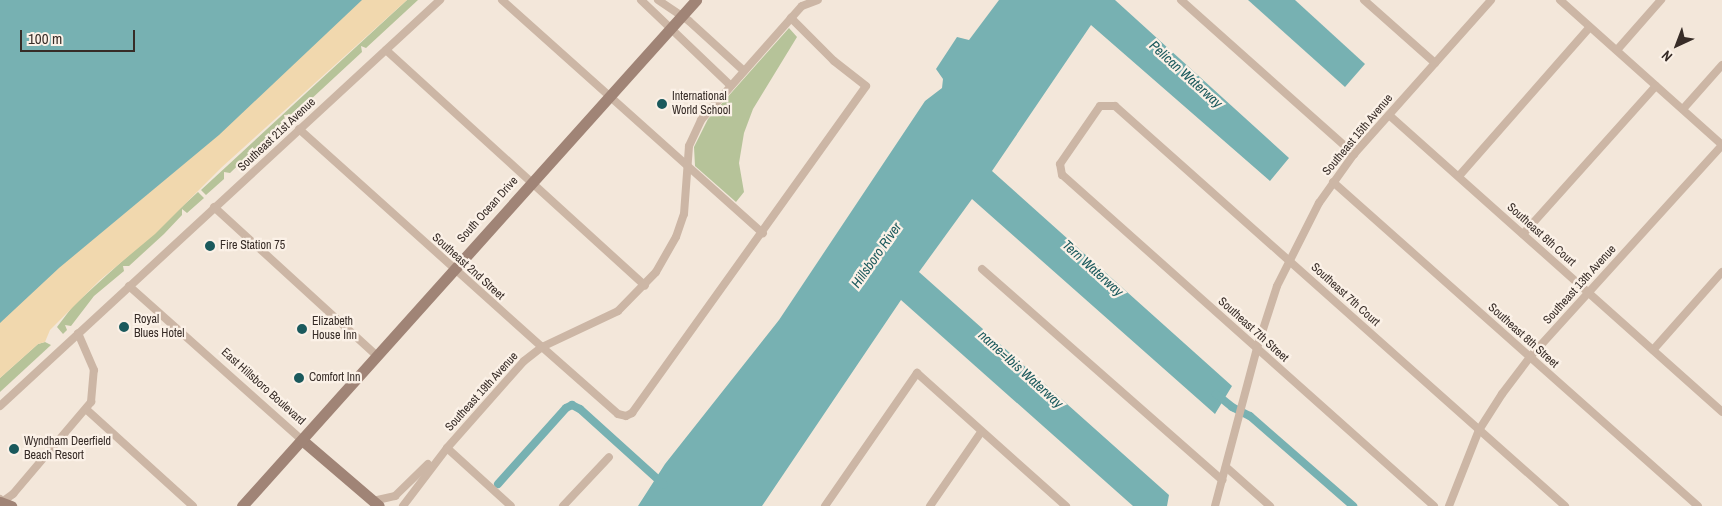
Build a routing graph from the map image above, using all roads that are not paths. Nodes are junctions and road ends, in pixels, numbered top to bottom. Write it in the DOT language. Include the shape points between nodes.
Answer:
graph roads {
  1 [pos="440,0"];
  2 [pos="502,0"];
  3 [pos="641,0"];
  4 [pos="658,0"];
  5 [pos="696,0"];
  6 [pos="818,0"];
  7 [pos="1181,0"];
  8 [pos="1364,0"];
  9 [pos="1491,0"];
  10 [pos="1560,0"];
  11 [pos="1661,0"];
  12 [pos="512,3"];
  13 [pos="799,3"];
  14 [pos="681,17"];
  15 [pos="791,18"];
  16 [pos="1590,27"];
  17 [pos="670,29"];
  18 [pos="386,50"];
  19 [pos="1617,50"];
  20 [pos="1435,63"];
  21 [pos="1722,64"];
  22 [pos="744,71"];
  23 [pos="731,86"];
  24 [pos="1656,86"];
  25 [pos="609,95"];
  26 [pos="1107,103"];
  27 [pos="1683,109"];
  28 [pos="1389,115"];
  29 [pos="299,129"];
  30 [pos="1722,145"];
  31 [pos="1354,154"];
  32 [pos="687,165"];
  33 [pos="1459,176"];
  34 [pos="1333,182"];
  35 [pos="531,184"];
  36 [pos="214,207"];
  37 [pos="763,233"];
  38 [pos="1524,234"];
  39 [pos="1289,260"];
  40 [pos="982,269"];
  41 [pos="454,270"];
  42 [pos="1722,272"];
  43 [pos="129,286"];
  44 [pos="644,286"];
  45 [pos="1588,292"];
  46 [pos="78,334"];
  47 [pos="542,347"];
  48 [pos="1257,348"];
  49 [pos="1653,350"];
  50 [pos="376,355"];
  51 [pos="1530,357"];
  52 [pos="0,406"];
  53 [pos="1721,408"];
  54 [pos="87,410"];
  55 [pos="1479,430"];
  56 [pos="981,432"];
  57 [pos="302,440"];
  58 [pos="447,448"];
  59 [pos="609,457"];
  60 [pos="1226,467"];
  61 [pos="1222,480"];
  62 [pos="3,502"];
  63 [pos="376,504"];
  64 [pos="932,505"];
  65 [pos="193,506"];
  66 [pos="242,506"];
  67 [pos="403,506"];
  68 [pos="511,506"];
  69 [pos="563,506"];
  70 [pos="824,506"];
  71 [pos="1066,506"];
  72 [pos="1215,506"];
  73 [pos="1270,506"];
  74 [pos="1434,506"];
  75 [pos="1449,506"];
  76 [pos="1565,506"];
  77 [pos="1698,506"];
  1 -- 18 [label="street, Southeast 21st Avenue"];
  2 -- 12 [label="street"];
  3 -- 17 [label="street"];
  4 -- 14 [label="street"];
  5 -- 14 [label="main road, South Ocean Drive"];
  6 -- 13 [label="street, Southeast 19th Avenue"];
  7 -- 31 [label="street"];
  8 -- 20 [label="street"];
  9 -- 20 [label="street, Southeast 15th Avenue"];
  10 -- 16 [label="street"];
  11 -- 19 [label="street"];
  12 -- 25 [label="street"];
  13 -- 15 [label="street, Southeast 19th Avenue"];
  14 -- 17 [label="main road, South Ocean Drive"];
  14 -- 22 [label="street"];
  15 -- 22 [label="street, Southeast 19th Avenue"];
  15 -- 37 [label="street" via="834,61 866,86"];
  16 -- 19 [label="street"];
  16 -- 33 [label="street"];
  17 -- 23 [label="street"];
  17 -- 25 [label="main road, South Ocean Drive"];
  18 -- 29 [label="street, Southeast 21st Avenue"];
  18 -- 35 [label="street"];
  19 -- 24 [label="street"];
  20 -- 28 [label="street, Southeast 15th Avenue"];
  21 -- 27 [label="street"];
  22 -- 23 [label="street, Southeast 19th Avenue"];
  23 -- 32 [label="street, Southeast 19th Avenue" via="702,120 689,146"];
  24 -- 27 [label="street"];
  24 -- 38 [label="street"];
  25 -- 32 [label="street"];
  25 -- 35 [label="main road, South Ocean Drive"];
  26 -- 39 [label="street, Southeast 7th Court" via="1115,106"];
  26 -- 48 [label="street, Southeast 7th Street" via="1094,113 1059,170"];
  27 -- 30 [label="street"];
  28 -- 31 [label="street, Southeast 15th Avenue"];
  28 -- 33 [label="street, Southeast 8th Court"];
  29 -- 36 [label="street, Southeast 21st Avenue"];
  29 -- 41 [label="street, Southeast 2nd Street"];
  30 -- 45 [label="street, Southeast 13th Avenue"];
  31 -- 34 [label="street, Southeast 15th Avenue"];
  32 -- 37 [label="street"];
  32 -- 44 [label="street, Southeast 19th Avenue" via="684,214 676,237"];
  33 -- 38 [label="street, Southeast 8th Court"];
  34 -- 39 [label="street, Southeast 15th Avenue"];
  34 -- 51 [label="street, Southeast 8th Street"];
  35 -- 41 [label="main road, South Ocean Drive"];
  35 -- 44 [label="street"];
  36 -- 43 [label="street, Southeast 21st Avenue"];
  36 -- 50 [label="street"];
  37 -- 47 [label="street, Southeast 2nd Street" via="632,413 626,416 618,414"];
  38 -- 45 [label="street, Southeast 8th Court"];
  39 -- 48 [label="street, Southeast 15th Avenue"];
  39 -- 55 [label="street, Southeast 7th Court"];
  40 -- 61 [label="street"];
  41 -- 47 [label="street, Southeast 2nd Street"];
  41 -- 50 [label="main road, South Ocean Drive"];
  42 -- 49 [label="street"];
  43 -- 46 [label="street, Southeast 21st Avenue"];
  43 -- 57 [label="street, East Hillsboro Boulevard"];
  44 -- 47 [label="street, Southeast 19th Avenue" via="618,311 598,323"];
  45 -- 49 [label="street, Southeast 8th Court"];
  45 -- 51 [label="street, Southeast 13th Avenue"];
  46 -- 52 [label="street, Southeast 21st Avenue"];
  46 -- 54 [label="street" via="89,353 95,379"];
  47 -- 58 [label="street, Southeast 19th Avenue" via="524,360"];
  48 -- 60 [label="street, Southeast 15th Avenue"];
  48 -- 74 [label="street, Southeast 7th Street"];
  49 -- 53 [label="street, Southeast 8th Court"];
  50 -- 57 [label="main road, South Ocean Drive"];
  51 -- 55 [label="street, Southeast 13th Avenue"];
  51 -- 77 [label="street, Southeast 8th Street"];
  54 -- 62 [label="street"];
  54 -- 65 [label="street"];
  55 -- 75 [label="street, Southeast 13th Avenue"];
  55 -- 76 [label="street, Southeast 7th Court"];
  56 -- 64 [label="street"];
  56 -- 70 [label="street" via="917,374"];
  56 -- 71 [label="street"];
  57 -- 63 [label="main road, East Hillsboro Boulevard"];
  57 -- 66 [label="main road, South Ocean Drive"];
  58 -- 63 [label="street, Southeast 19th Avenue" via="395,496"];
  58 -- 67 [label="street, Southeast 19th Avenue"];
  58 -- 68 [label="street"];
  59 -- 69 [label="street"];
  60 -- 61 [label="street, Southeast 15th Avenue"];
  60 -- 73 [label="street"];
  61 -- 72 [label="street, Southeast 15th Avenue"];
}
